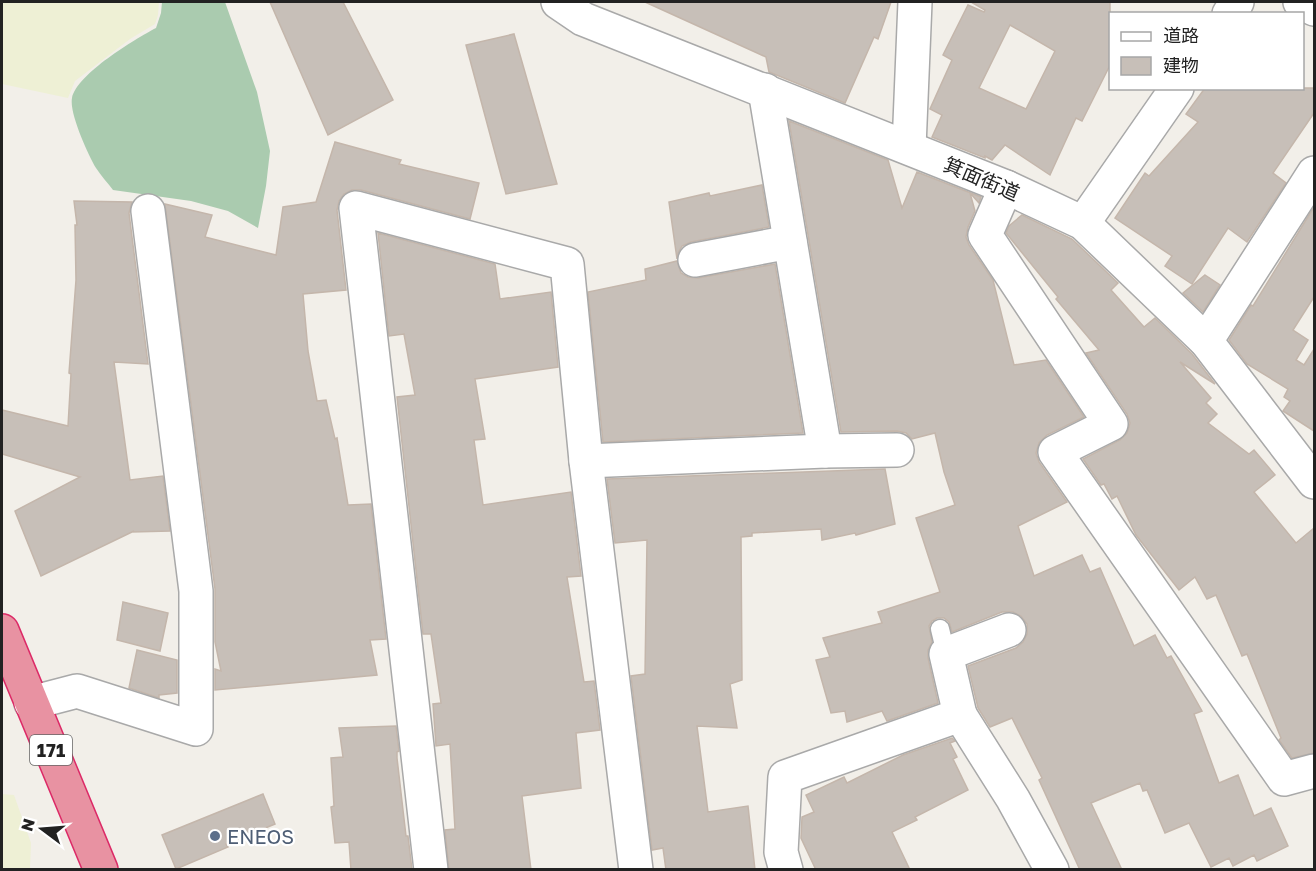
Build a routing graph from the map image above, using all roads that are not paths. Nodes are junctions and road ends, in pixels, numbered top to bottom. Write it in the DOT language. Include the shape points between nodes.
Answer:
graph roads {
  1 [pos="558,2"];
  2 [pos="915,2"];
  3 [pos="1300,2"];
  4 [pos="1314,9"];
  5 [pos="765,90"];
  6 [pos="1176,90"];
  7 [pos="909,147"];
  8 [pos="1314,173"];
  9 [pos="1006,187"];
  10 [pos="148,212"];
  11 [pos="1083,223"];
  12 [pos="790,242"];
  13 [pos="694,260"];
  14 [pos="1206,341"];
  15 [pos="897,450"];
  16 [pos="825,451"];
  17 [pos="586,461"];
  18 [pos="1314,482"];
  19 [pos="1009,630"];
  20 [pos="2,631"];
  21 [pos="31,703"];
  22 [pos="960,715"];
  23 [pos="1314,771"];
  24 [pos="101,870"];
  25 [pos="431,870"];
  26 [pos="636,870"];
  27 [pos="786,870"];
  28 [pos="1052,870"];
  1 -- 5 [label="street, 箕面街道" via="583,19"];
  2 -- 7 [label="street"];
  3 -- 4 [label="street"];
  5 -- 7 [label="street, 箕面街道"];
  5 -- 12 [label="street"];
  6 -- 11 [label="street"];
  7 -- 9 [label="street, 箕面街道"];
  8 -- 14 [label="street"];
  9 -- 11 [label="street, 箕面街道"];
  9 -- 23 [label="street" via="985,235 1111,424 1054,452 1284,779"];
  10 -- 21 [label="street" via="196,591 196,729 77,691"];
  11 -- 14 [label="street, 箕面街道"];
  12 -- 13 [label="street"];
  12 -- 16 [label="street"];
  14 -- 18 [label="street, 箕面街道"];
  15 -- 16 [label="street"];
  16 -- 17 [label="street"];
  17 -- 25 [label="street" via="567,264 356,208"];
  17 -- 26 [label="street"];
  19 -- 22 [label="street" via="943,641"];
  20 -- 21 [label="highway, 171"];
  21 -- 24 [label="highway, 171"];
  22 -- 27 [label="street" via="785,777 781,852"];
  22 -- 28 [label="street"];
}
